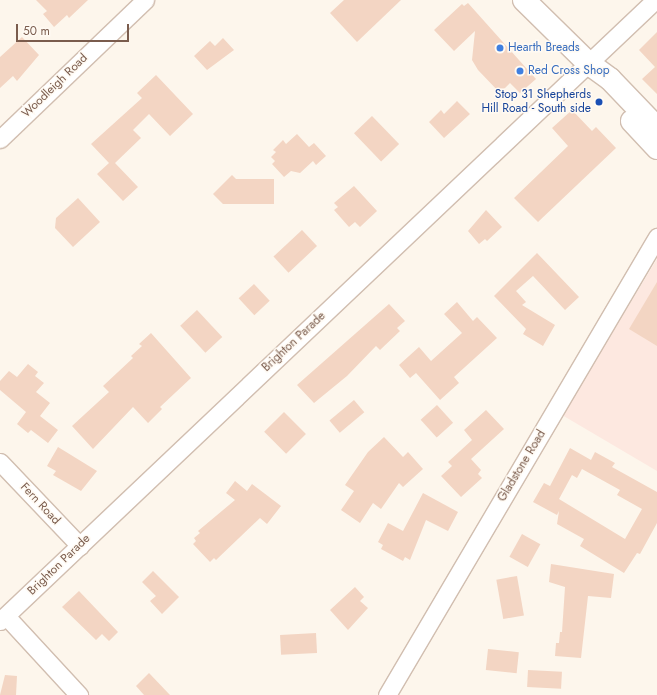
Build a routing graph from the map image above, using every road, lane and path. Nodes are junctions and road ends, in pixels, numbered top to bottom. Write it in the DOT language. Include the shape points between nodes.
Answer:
graph roads {
  1 [pos="145,0"];
  2 [pos="524,0"];
  3 [pos="655,0"];
  4 [pos="588,63"];
  5 [pos="657,128"];
  6 [pos="0,139"];
  7 [pos="657,148"];
  8 [pos="657,237"];
  9 [pos="0,462"];
  10 [pos="80,546"];
  11 [pos="3,619"];
  12 [pos="79,695"];
  13 [pos="387,695"];
  1 -- 6 [label="street, Woodleigh Road"];
  2 -- 4 [label="main road"];
  3 -- 4 [label="street, Brighton Parade"];
  4 -- 5 [label="main road" via="610,79"];
  4 -- 7 [label="main road" via="602,89"];
  4 -- 10 [label="street, Brighton Parade"];
  8 -- 13 [label="street, Gladstone Road"];
  9 -- 10 [label="street, Fern Road"];
  10 -- 11 [label="street, Brighton Parade"];
  11 -- 12 [label="street"];
}
